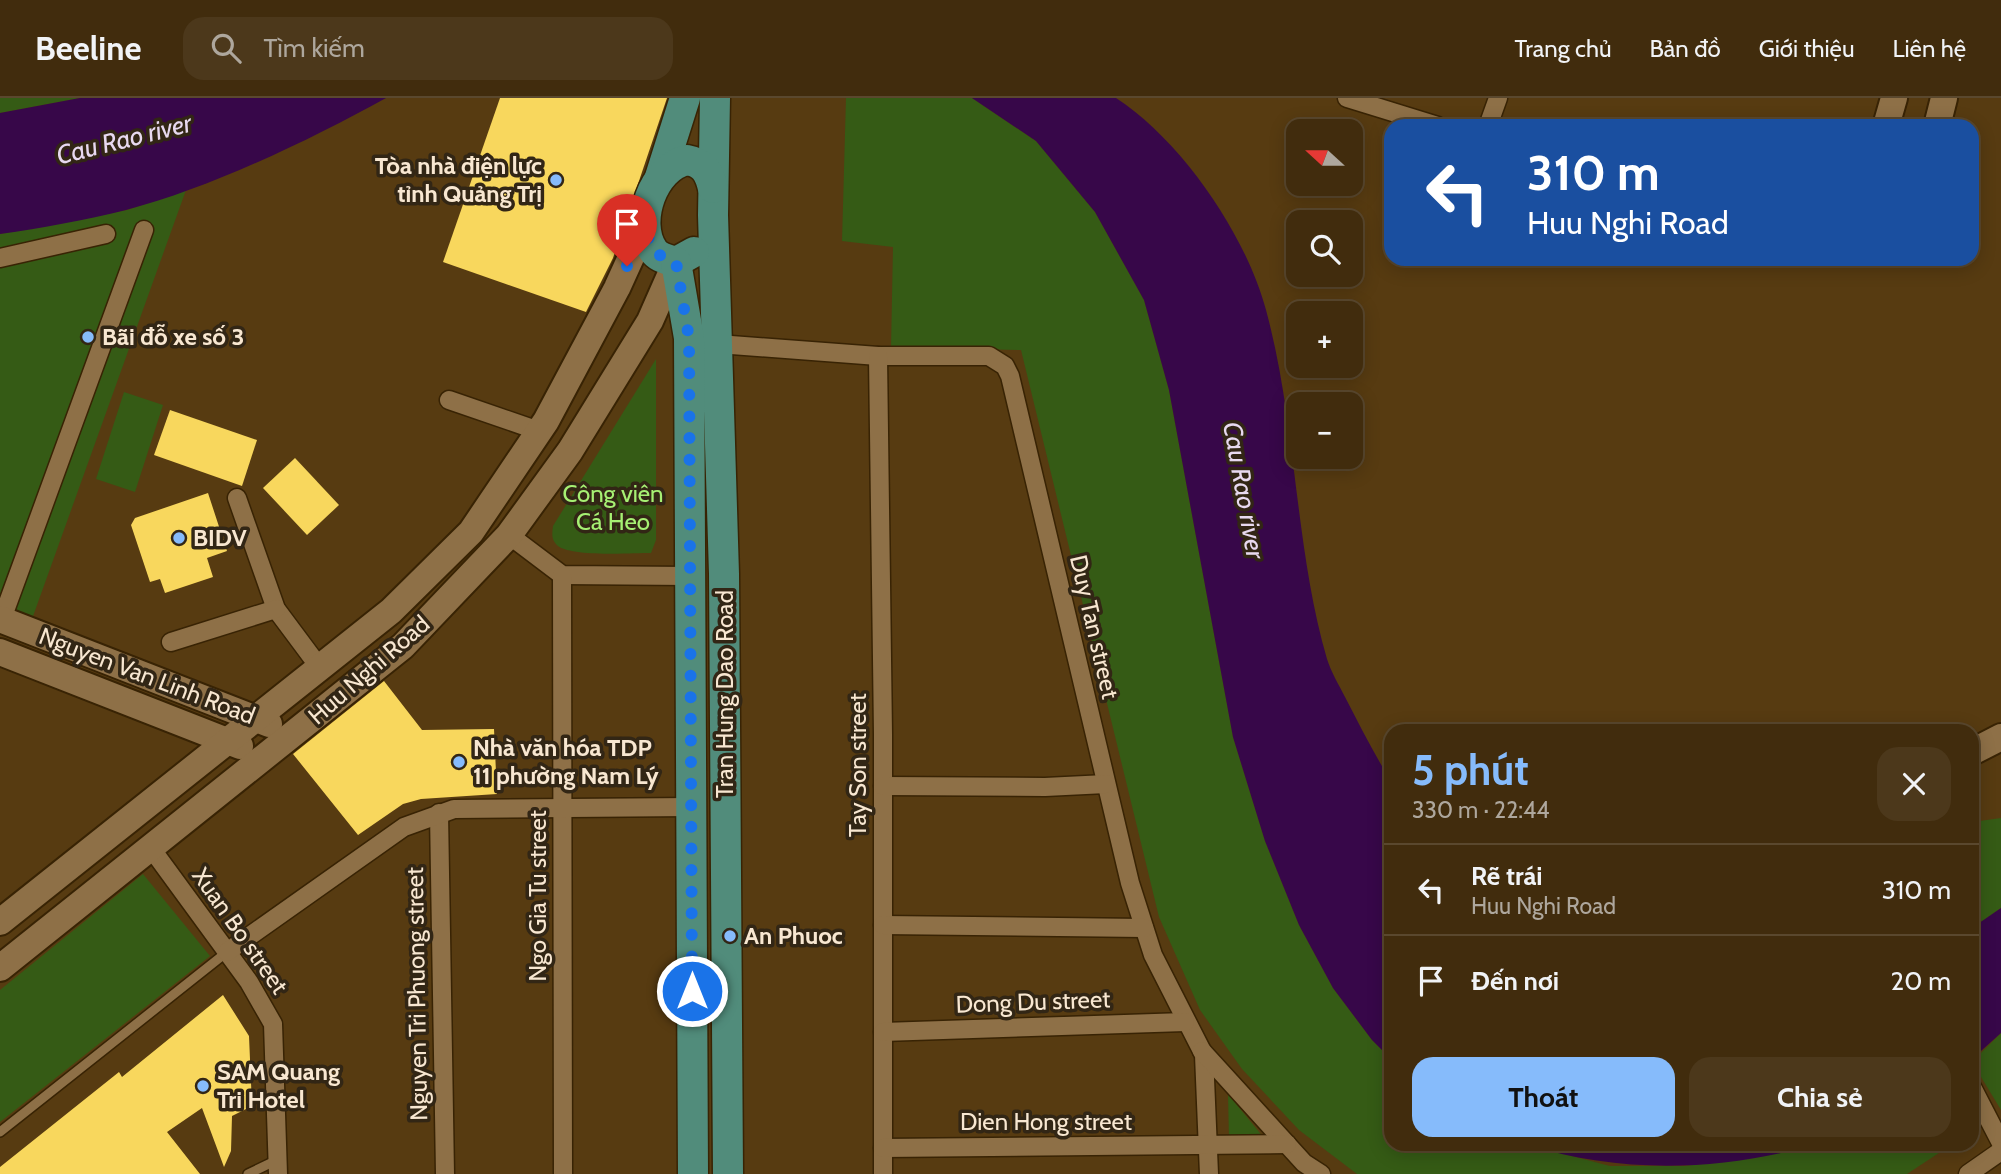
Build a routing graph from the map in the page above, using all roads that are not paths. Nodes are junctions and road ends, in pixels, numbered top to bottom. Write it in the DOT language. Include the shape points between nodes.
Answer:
graph roads {
  1 [pos="685,98"];
  2 [pos="715,98"];
  3 [pos="1498,98"];
  4 [pos="1894,98"];
  5 [pos="1944,98"];
  6 [pos="1356,99"];
  7 [pos="1417,119"];
  8 [pos="1491,119"];
  9 [pos="1888,119"];
  10 [pos="1939,119"];
  11 [pos="660,177"];
  12 [pos="713,201"];
  13 [pos="648,222"];
  14 [pos="144,230"];
  15 [pos="106,234"];
  16 [pos="0,258"];
  17 [pos="676,262"];
  18 [pos="718,344"];
  19 [pos="878,356"];
  20 [pos="449,400"];
  21 [pos="539,431"];
  22 [pos="237,498"];
  23 [pos="509,535"];
  24 [pos="724,574"];
  25 [pos="562,575"];
  26 [pos="689,576"];
  27 [pos="276,609"];
  28 [pos="1,621"];
  29 [pos="172,642"];
  30 [pos="0,652"];
  31 [pos="320,668"];
  32 [pos="256,719"];
  33 [pos="294,734"];
  34 [pos="2001,737"];
  35 [pos="228,741"];
  36 [pos="1979,748"];
  37 [pos="266,756"];
  38 [pos="1106,784"];
  39 [pos="883,786"];
  40 [pos="562,807"];
  41 [pos="691,807"];
  42 [pos="439,813"];
  43 [pos="151,848"];
  44 [pos="0,922"];
  45 [pos="883,925"];
  46 [pos="1144,928"];
  47 [pos="227,952"];
  48 [pos="0,968"];
  49 [pos="1185,1022"];
  50 [pos="883,1032"];
  51 [pos="1201,1050"];
  52 [pos="1979,1101"];
  53 [pos="0,1132"];
  54 [pos="2001,1143"];
  55 [pos="1287,1144"];
  56 [pos="1209,1145"];
  57 [pos="883,1148"];
  58 [pos="2001,1151"];
  59 [pos="277,1167"];
  60 [pos="248,1174"];
  61 [pos="445,1174"];
  62 [pos="563,1174"];
  63 [pos="692,1174"];
  64 [pos="728,1174"];
  65 [pos="883,1174"];
  66 [pos="1209,1174"];
  67 [pos="1321,1174"];
  68 [pos="1968,1174"];
  1 -- 11 [label="main road"];
  2 -- 12 [label="main road, Tran Hung Dao Road"];
  3 -- 8 [label="street"];
  4 -- 9 [label="main road"];
  5 -- 10 [label="main road"];
  6 -- 7 [label="street"];
  11 -- 12 [label="main road" via="680,161 695,161 709,173"];
  11 -- 13 [label="main road" via="650,198"];
  12 -- 17 [label="main road, Tran Hung Dao Road" via="705,238"];
  12 -- 18 [label="main road, Tran Hung Dao Road"];
  13 -- 17 [label="main road" via="653,251"];
  13 -- 21 [label="main road, Huu Nghi Road"];
  14 -- 28 [label="street"];
  15 -- 16 [label="street"];
  17 -- 23 [label="main road, Huu Nghi Road" via="644,331 570,451"];
  17 -- 26 [label="main road, Tran Hung Dao Road" via="689,338"];
  18 -- 19 [label="street, Duy Tan street"];
  18 -- 24 [label="main road, Tran Hung Dao Road"];
  19 -- 38 [label="street, Duy Tan street" via="977,355 997,359 1010,376"];
  19 -- 39 [label="street, Tay Son street"];
  20 -- 21 [label="street"];
  21 -- 31 [label="main road, Huu Nghi Road" via="471,532 391,611"];
  22 -- 27 [label="street"];
  23 -- 25 [label="street"];
  23 -- 33 [label="main road, Huu Nghi Road" via="403,646"];
  24 -- 26 [label="main road"];
  24 -- 64 [label="main road, Tran Hung Dao Road"];
  25 -- 26 [label="street"];
  25 -- 40 [label="street, Ngo Gia Tu street"];
  26 -- 41 [label="main road, Tran Hung Dao Road"];
  27 -- 29 [label="street"];
  27 -- 31 [label="street"];
  28 -- 32 [label="main road, Nguyen Van Linh Road"];
  30 -- 35 [label="main road, Nguyen Van Linh Road"];
  31 -- 32 [label="main road, Huu Nghi Road"];
  32 -- 33 [label="main road, Nguyen Van Linh Road"];
  32 -- 35 [label="main road, Huu Nghi Road"];
  33 -- 37 [label="main road, Huu Nghi Road"];
  34 -- 36 [label="main road"];
  35 -- 37 [label="main road, Nguyen Van Linh Road"];
  35 -- 44 [label="main road, Huu Nghi Road"];
  37 -- 43 [label="main road, Huu Nghi Road"];
  38 -- 39 [label="street"];
  38 -- 46 [label="street, Duy Tan street"];
  39 -- 45 [label="street, Tay Son street"];
  40 -- 41 [label="street"];
  40 -- 42 [label="street"];
  40 -- 62 [label="street, Ngo Gia Tu street"];
  41 -- 63 [label="main road, Tran Hung Dao Road"];
  42 -- 47 [label="street" via="404,827"];
  42 -- 61 [label="street, Nguyen Tri Phuong street"];
  43 -- 47 [label="street, Xuan Bo street"];
  43 -- 48 [label="main road, Huu Nghi Road"];
  45 -- 46 [label="street"];
  45 -- 50 [label="street, Tay Son street"];
  46 -- 49 [label="street, Duy Tan street"];
  47 -- 53 [label="lane"];
  47 -- 59 [label="street, Xuan Bo street" via="273,1024"];
  49 -- 50 [label="street, Dong Du street"];
  49 -- 51 [label="street, Duy Tan street"];
  50 -- 57 [label="street, Tay Son street"];
  51 -- 55 [label="street"];
  51 -- 56 [label="street, Duy Tan street" via="1205,1055"];
  52 -- 54 [label="street"];
  55 -- 56 [label="street, Dien Hong street"];
  55 -- 67 [label="street"];
  56 -- 57 [label="street, Dien Hong street"];
  56 -- 66 [label="street, Duy Tan street"];
  57 -- 65 [label="street, Tay Son street"];
  58 -- 68 [label="street"];
  59 -- 60 [label="lane"];
}
